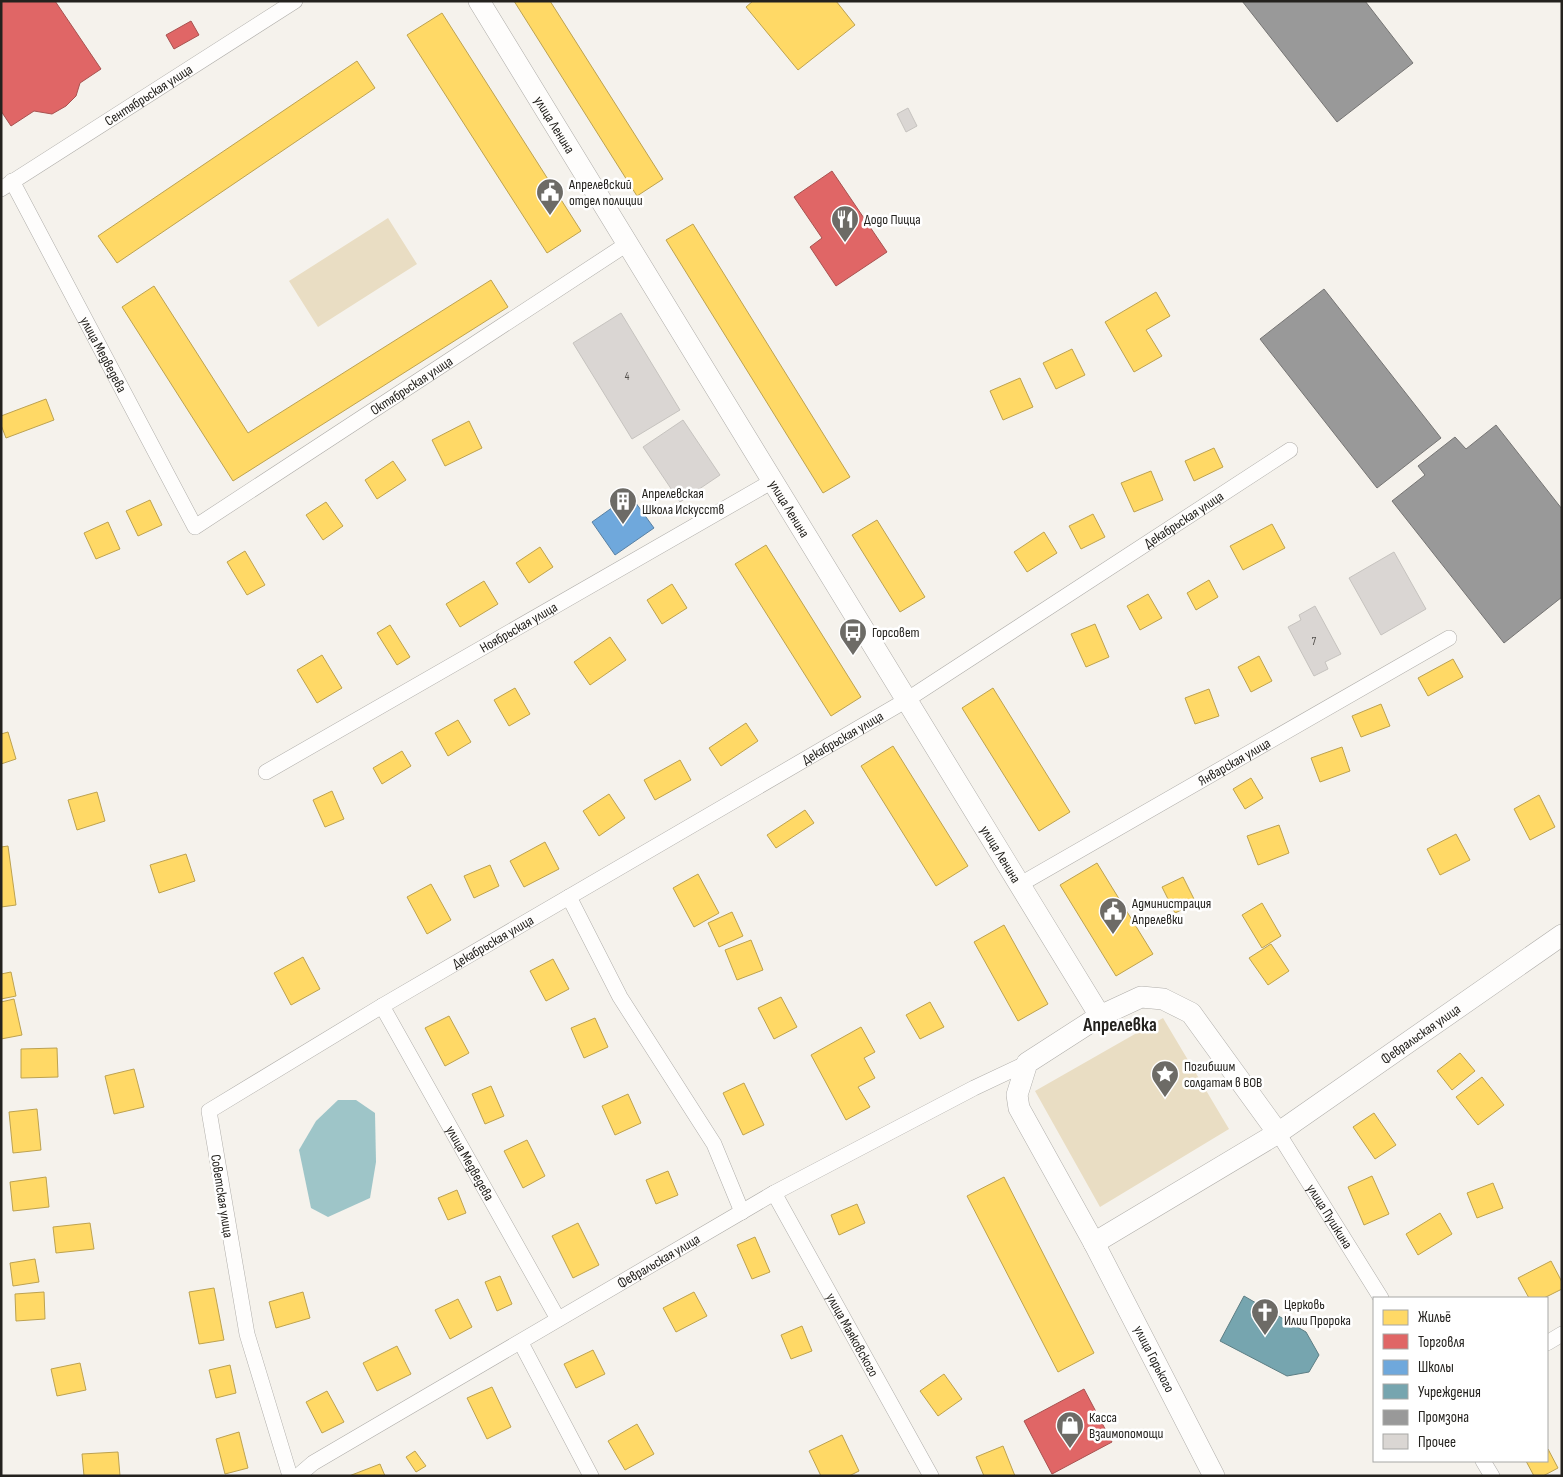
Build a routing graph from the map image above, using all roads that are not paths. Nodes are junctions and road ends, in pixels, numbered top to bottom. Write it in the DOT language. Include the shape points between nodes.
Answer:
graph roads {
  1 [pos="295,1"];
  2 [pos="479,1"];
  3 [pos="7,185"];
  4 [pos="626,244"];
  5 [pos="1290,450"];
  6 [pos="771,482"];
  7 [pos="195,527"];
  8 [pos="1449,638"];
  9 [pos="905,701"];
  10 [pos="266,772"];
  11 [pos="1019,885"];
  12 [pos="569,897"];
  13 [pos="1562,935"];
  14 [pos="382,1006"];
  15 [pos="1100,1016"];
  16 [pos="1027,1063"];
  17 [pos="1278,1133"];
  18 [pos="774,1193"];
  19 [pos="742,1212"];
  20 [pos="1094,1243"];
  21 [pos="1380,1297"];
  22 [pos="558,1319"];
  23 [pos="1562,1334"];
  24 [pos="1548,1342"];
  25 [pos="521,1343"];
  26 [pos="1483,1462"];
  27 [pos="290,1476"];
  28 [pos="298,1476"];
  29 [pos="591,1476"];
  30 [pos="931,1476"];
  31 [pos="1214,1476"];
  32 [pos="1492,1476"];
  1 -- 3 [label="street, Сентябрьская улица"];
  2 -- 4 [label="main road, улица Ленина"];
  3 -- 7 [label="street, улица Медведева"];
  4 -- 6 [label="main road, улица Ленина"];
  4 -- 7 [label="street, Октябрьская улица"];
  5 -- 9 [label="street, Декабрьская улица"];
  6 -- 9 [label="main road, улица Ленина"];
  6 -- 10 [label="street, Ноябрьская улица"];
  8 -- 11 [label="street, Январская улица"];
  9 -- 11 [label="main road, улица Ленина"];
  9 -- 12 [label="street, Декабрьская улица"];
  11 -- 15 [label="main road, улица Ленина"];
  12 -- 14 [label="street, Декабрьская улица"];
  12 -- 19 [label="street" via="620,997 714,1144"];
  13 -- 17 [label="main road, Февральская улица"];
  14 -- 22 [label="street, улица Медведева"];
  14 -- 27 [label="street, Советская улица" via="209,1111 246,1334"];
  15 -- 16 [label="main road"];
  15 -- 17 [label="main road" via="1141,997 1164,999 1191,1013"];
  16 -- 18 [label="street, Февральская улица"];
  16 -- 20 [label="main road, улица Горького" via="1017,1095 1020,1108"];
  17 -- 20 [label="main road, Февральская улица"];
  17 -- 21 [label="street, улица Пушкина"];
  18 -- 19 [label="street, Февральская улица"];
  18 -- 30 [label="street, улица Маяковского"];
  19 -- 22 [label="street, Февральская улица"];
  20 -- 31 [label="main road, улица Горького"];
  22 -- 25 [label="street, Февральская улица"];
  23 -- 24 [label="street"];
  25 -- 28 [label="street, Февральская улица" via="313,1463"];
  25 -- 29 [label="street"];
  26 -- 32 [label="street"];
}
